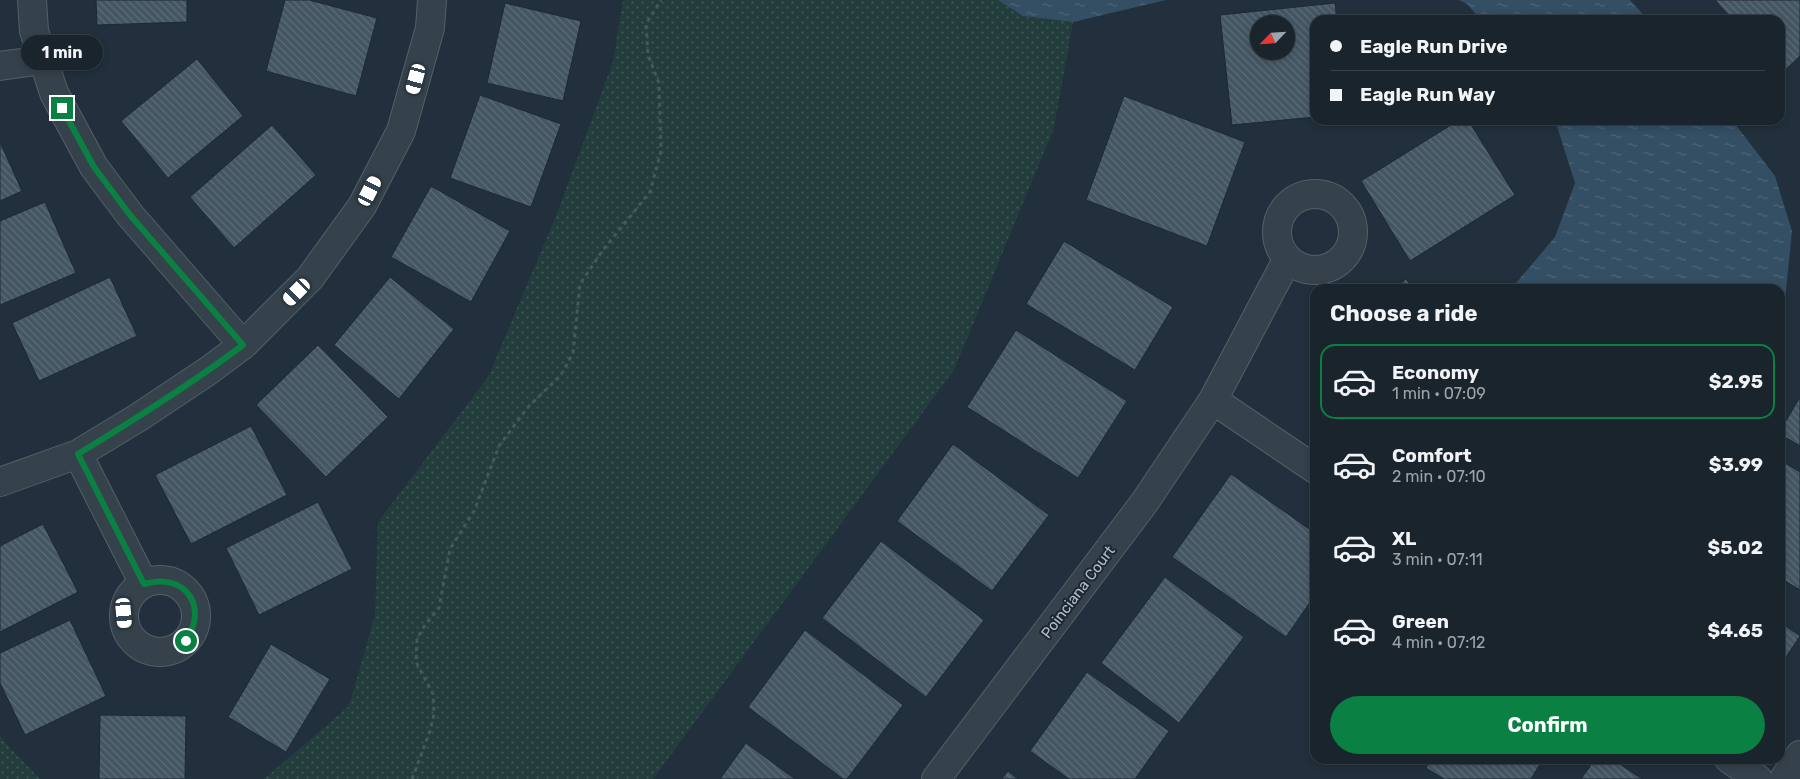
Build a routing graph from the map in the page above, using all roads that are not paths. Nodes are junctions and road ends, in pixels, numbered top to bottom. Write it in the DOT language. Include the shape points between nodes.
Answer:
graph roads {
  1 [pos="32,0"];
  2 [pos="432,0"];
  3 [pos="43,60"];
  4 [pos="0,66"];
  5 [pos="1287,260"];
  6 [pos="243,345"];
  7 [pos="1213,400"];
  8 [pos="78,454"];
  9 [pos="1310,466"];
  10 [pos="0,482"];
  11 [pos="144,584"];
  12 [pos="1800,755"];
  13 [pos="1736,764"];
  14 [pos="936,779"];
  15 [pos="1758,779"];
  16 [pos="1784,779"];
  1 -- 3 [label="street" via="34,32"];
  2 -- 6 [label="street" via="430,28 401,131 362,206 310,278"];
  3 -- 4 [label="street"];
  3 -- 6 [label="street" via="54,94 94,167 130,215"];
  5 -- 7 [label="street, Poinciana Court"];
  6 -- 8 [label="street" via="139,417"];
  7 -- 9 [label="street"];
  7 -- 14 [label="street, Poinciana Court" via="1144,503"];
  8 -- 10 [label="street"];
  8 -- 11 [label="street"];
  12 -- 16 [label="street"];
  13 -- 15 [label="street"];
}
